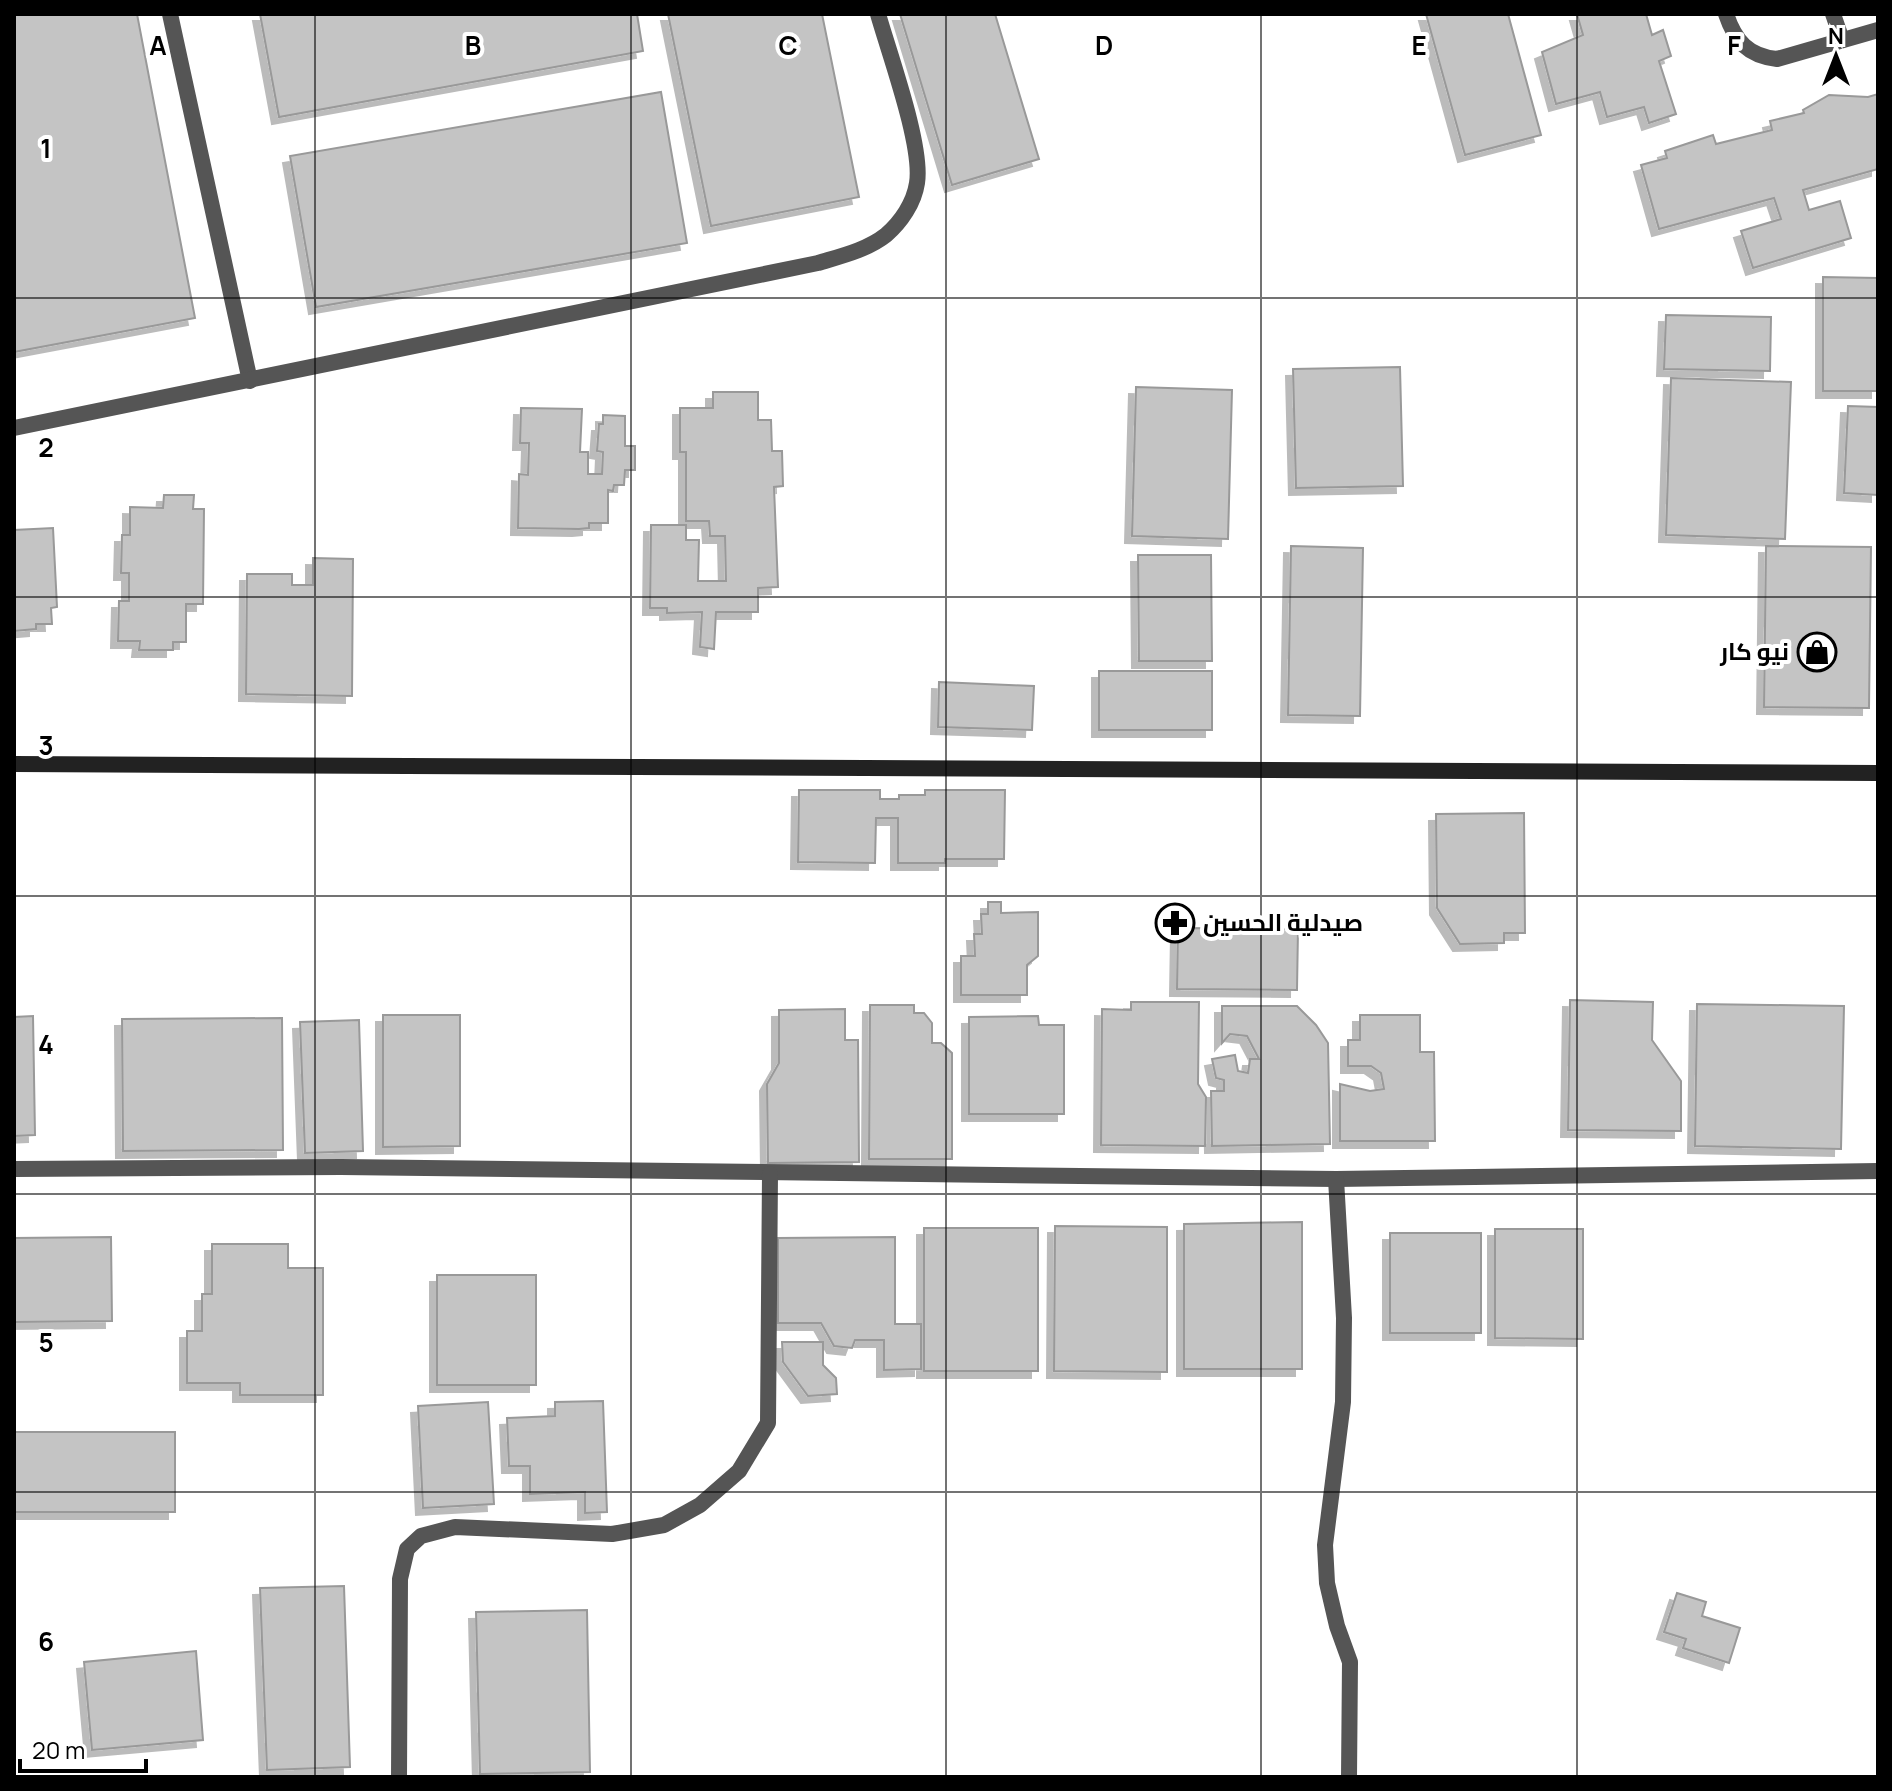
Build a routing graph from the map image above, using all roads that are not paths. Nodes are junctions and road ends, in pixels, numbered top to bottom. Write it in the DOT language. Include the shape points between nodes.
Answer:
graph roads {
  1 [pos="170,14"];
  2 [pos="878,14"];
  3 [pos="1726,14"];
  4 [pos="1833,14"];
  5 [pos="1878,30"];
  6 [pos="1842,40"];
  7 [pos="250,381"];
  8 [pos="14,428"];
  9 [pos="14,764"];
  10 [pos="1878,773"];
  11 [pos="14,1169"];
  12 [pos="1878,1171"];
  13 [pos="770,1174"];
  14 [pos="1336,1179"];
  15 [pos="1350,1756"];
  16 [pos="399,1777"];
  17 [pos="1349,1777"];
  18 [pos="1362,1777"];
  1 -- 7 [label="street"];
  2 -- 7 [label="street" via="914,141 918,182 901,220 863,249 818,263"];
  3 -- 6 [label="street" via="1739,42 1763,58 1777,59"];
  4 -- 6 [label="street"];
  5 -- 6 [label="street"];
  7 -- 8 [label="street"];
  9 -- 10 [label="street"];
  11 -- 13 [label="street" via="341,1167"];
  12 -- 14 [label="street"];
  13 -- 14 [label="street"];
  13 -- 16 [label="street" via="768,1423 739,1471 700,1505 664,1525 612,1534 455,1527 421,1536 407,1549 400,1579"];
  14 -- 15 [label="street" via="1343,1402 1325,1545 1327,1583 1350,1662"];
  15 -- 17 [label="street"];
  15 -- 18 [label="street"];
}
